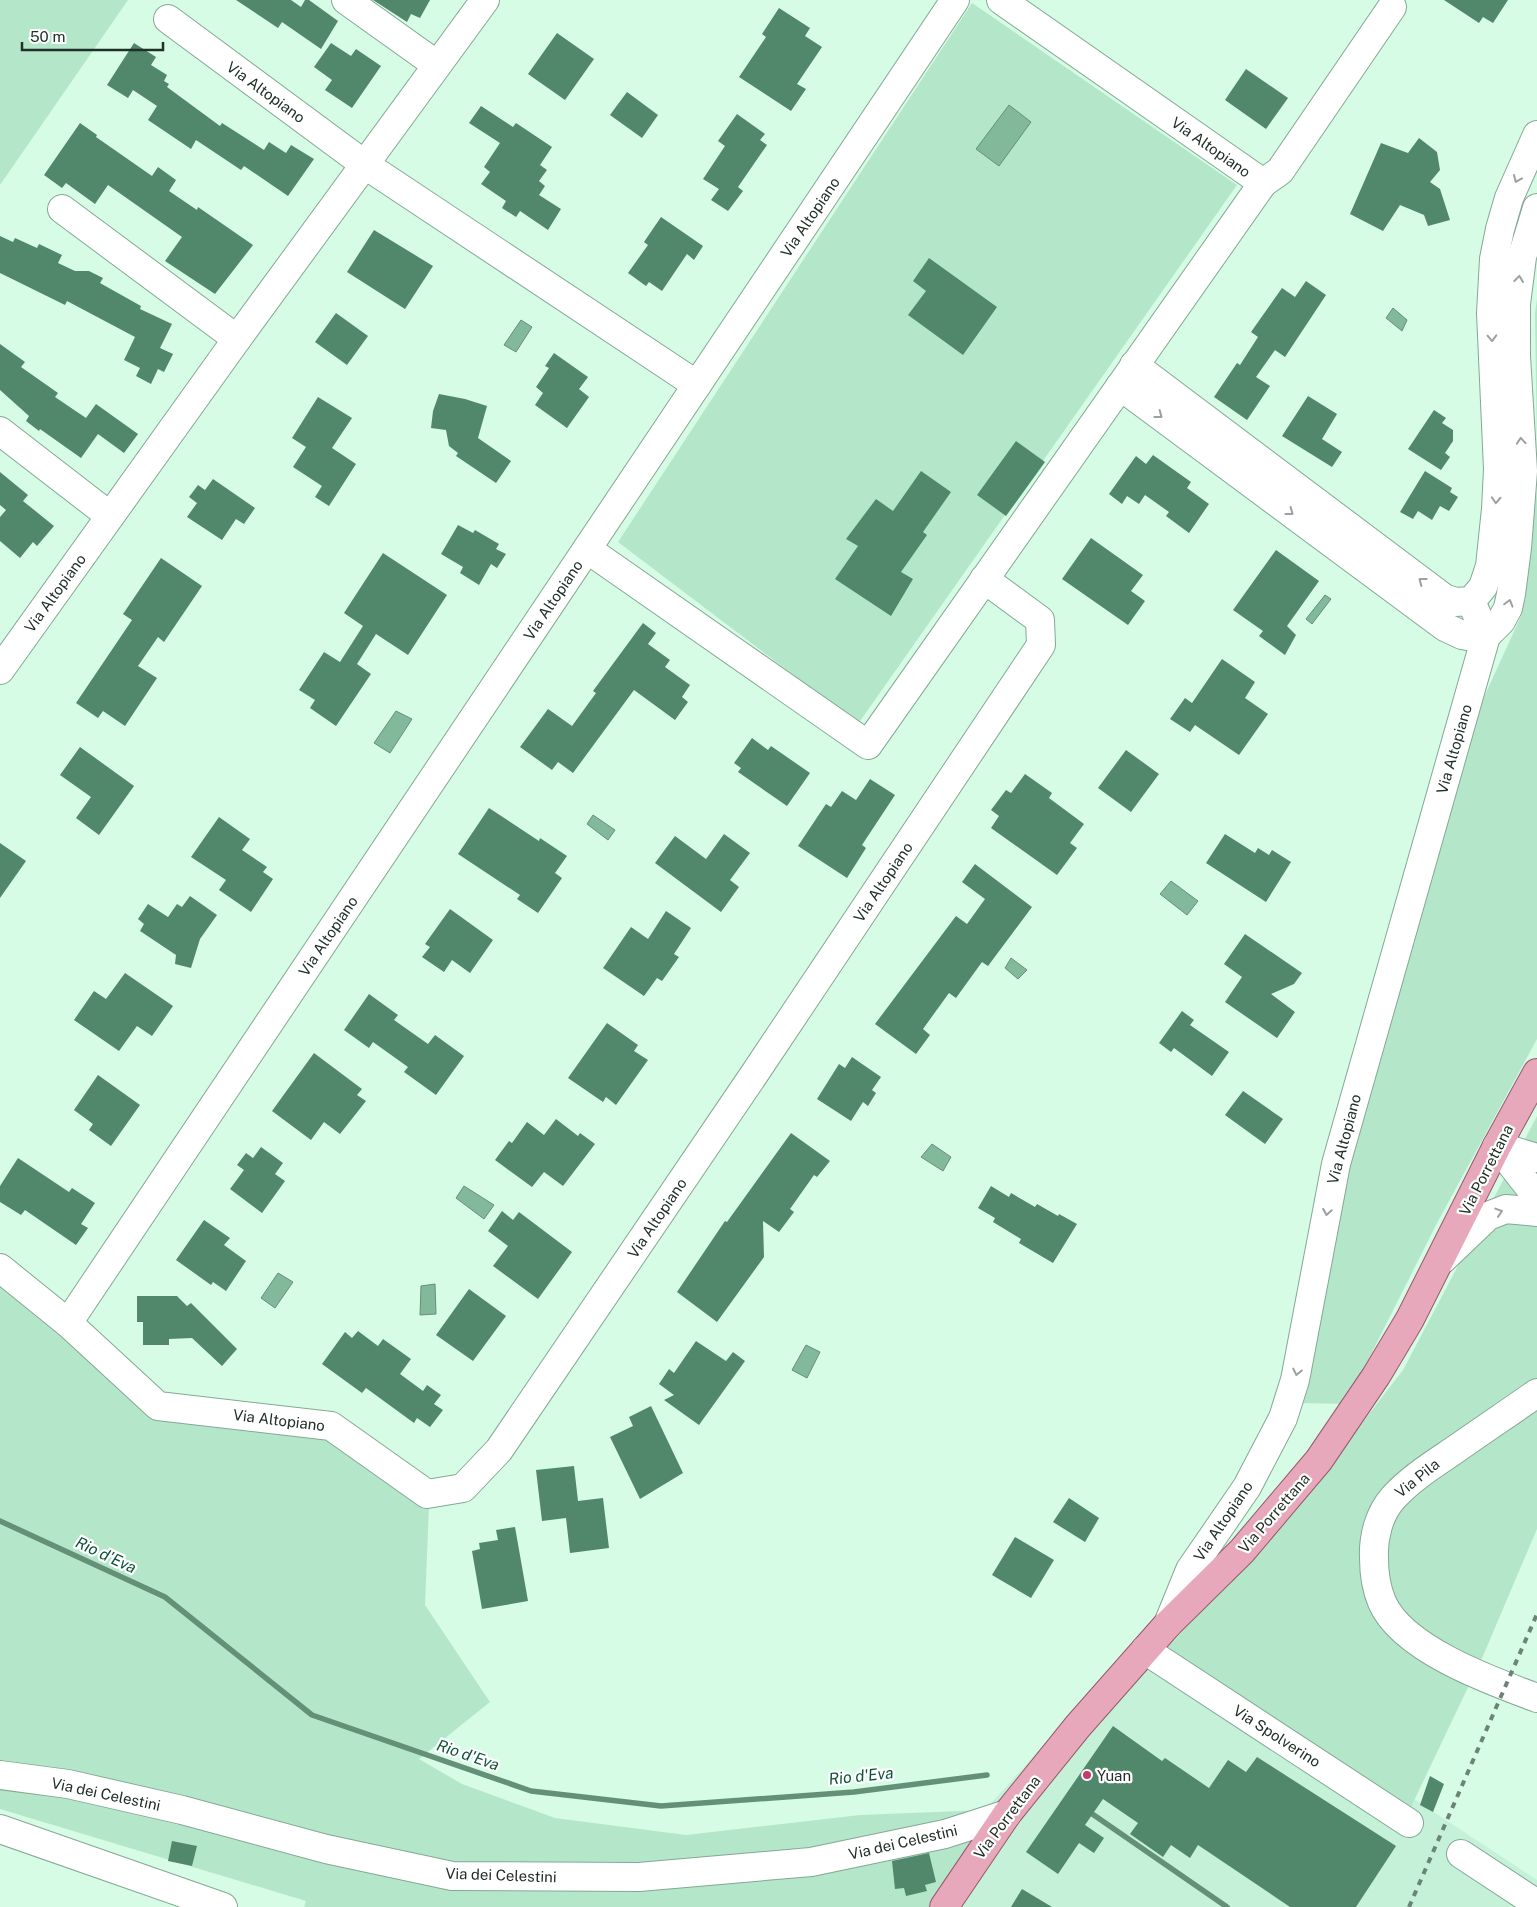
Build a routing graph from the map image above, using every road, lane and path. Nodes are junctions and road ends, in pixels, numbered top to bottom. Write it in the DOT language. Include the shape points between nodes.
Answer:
graph roads {
  1 [pos="346,0"];
  2 [pos="485,0"];
  3 [pos="955,0"];
  4 [pos="1001,0"];
  5 [pos="1392,7"];
  6 [pos="168,19"];
  7 [pos="437,64"];
  8 [pos="1537,135"];
  9 [pos="364,164"];
  10 [pos="1263,183"];
  11 [pos="1537,208"];
  12 [pos="62,209"];
  13 [pos="236,339"];
  14 [pos="1127,376"];
  15 [pos="697,385"];
  16 [pos="0,432"];
  17 [pos="110,516"];
  18 [pos="588,549"];
  19 [pos="984,579"];
  20 [pos="1472,601"];
  21 [pos="1486,636"];
  22 [pos="0,670"];
  23 [pos="1537,1073"];
  24 [pos="1497,1146"];
  25 [pos="1537,1158"];
  26 [pos="1537,1197"];
  27 [pos="1537,1212"];
  28 [pos="1436,1265"];
  29 [pos="0,1268"];
  30 [pos="68,1324"];
  31 [pos="1537,1393"];
  32 [pos="1168,1624"];
  33 [pos="1145,1650"];
  34 [pos="1537,1698"];
  35 [pos="0,1775"];
  36 [pos="1006,1814"];
  37 [pos="1409,1822"];
  38 [pos="0,1829"];
  39 [pos="1461,1854"];
  40 [pos="1537,1904"];
  41 [pos="223,1907"];
  42 [pos="944,1907"];
  1 -- 7 [label="street"];
  2 -- 7 [label="street, Via Altopiano"];
  3 -- 15 [label="street, Via Altopiano"];
  4 -- 10 [label="street, Via Altopiano"];
  5 -- 10 [label="street" via="1280,171"];
  6 -- 9 [label="street, Via Altopiano"];
  7 -- 9 [label="street, Via Altopiano"];
  8 -- 20 [label="street, one-way" via="1509,198 1494,260 1491,313 1498,469 1496,509 1490,566 1483,587"];
  9 -- 13 [label="street, Via Altopiano"];
  9 -- 15 [label="street, Via Altopiano"];
  10 -- 14 [label="street, Via Altopiano"];
  21 -- 11 [label="street, Via Altopiano, one-way" via="1501,621 1508,608 1517,548 1523,471 1516,304 1522,257"];
  12 -- 13 [label="street"];
  13 -- 17 [label="street, Via Altopiano"];
  14 -- 19 [label="street, Via Altopiano"];
  20 -- 14 [label="street, one-way" via="1455,602 1444,598"];
  14 -- 21 [label="street, one-way" via="1445,627 1462,636"];
  15 -- 18 [label="street, Via Altopiano"];
  16 -- 17 [label="street"];
  17 -- 22 [label="street, Via Altopiano"];
  18 -- 19 [label="street, Via Altopiano" via="868,745"];
  18 -- 30 [label="street, Via Altopiano"];
  19 -- 30 [label="street, Via Altopiano" via="1040,620 1041,645 500,1450 463,1488 427,1494 331,1426 158,1406"];
  20 -- 21 [label="street"];
  21 -- 32 [label="street, Via Altopiano, one-way" via="1336,1164 1295,1380 1282,1418 1247,1487 1190,1570"];
  23 -- 24 [label="main road, Via Porrettana"];
  24 -- 25 [label="street"];
  24 -- 26 [label="street"];
  24 -- 28 [label="main road, Via Porrettana"];
  28 -- 27 [label="street, one-way" via="1488,1216 1506,1209"];
  28 -- 32 [label="main road, Via Porrettana" via="1410,1319 1376,1376 1319,1460 1242,1551"];
  29 -- 30 [label="street, Via Altopiano"];
  31 -- 34 [label="street, Via Pila" via="1416,1476 1392,1499 1380,1521 1374,1543 1374,1575 1382,1603 1412,1639 1446,1658"];
  32 -- 33 [label="main road, Via Porrettana"];
  33 -- 36 [label="main road, Via Porrettana"];
  33 -- 37 [label="street, Via Spolverino"];
  35 -- 36 [label="street, Via dei Celestini" via="87,1788 326,1849 452,1876 639,1877 811,1862 945,1834"];
  36 -- 42 [label="main road, Via Porrettana"];
  38 -- 41 [label="street"];
  39 -- 40 [label="street"];
}
